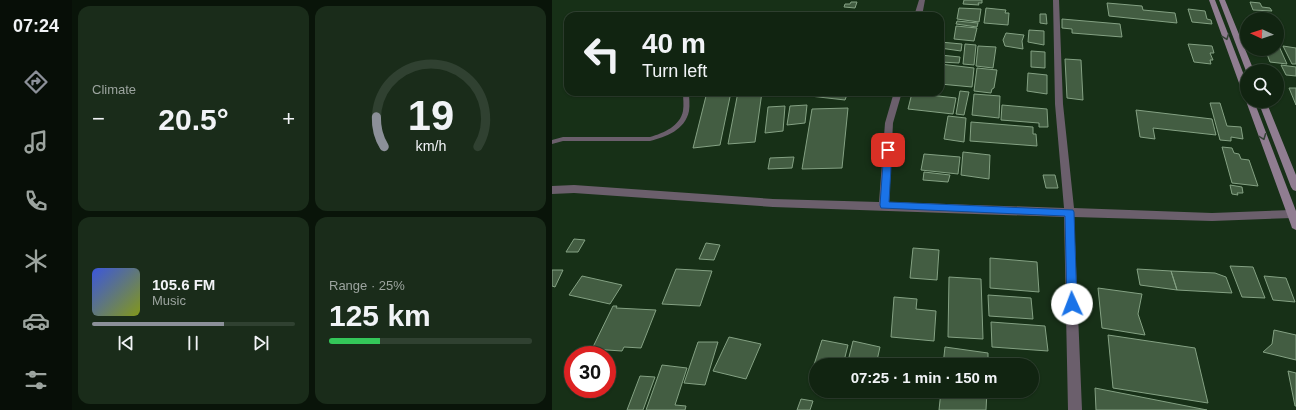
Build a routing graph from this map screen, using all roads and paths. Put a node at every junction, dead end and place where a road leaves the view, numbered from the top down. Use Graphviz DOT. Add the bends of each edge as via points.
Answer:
graph roads {
  1 [pos="922,0"];
  2 [pos="1056,0"];
  3 [pos="1212,0"];
  4 [pos="1222,0"];
  5 [pos="919,12"];
  6 [pos="1247,64"];
  7 [pos="1240,75"];
  8 [pos="686,96"];
  9 [pos="897,96"];
  10 [pos="1253,108"];
  11 [pos="1265,108"];
  12 [pos="552,142"];
  13 [pos="1296,187"];
  14 [pos="552,190"];
  15 [pos="884,205"];
  16 [pos="1069,212"];
  17 [pos="1292,214"];
  18 [pos="1296,224"];
  19 [pos="1075,410"];
  1 -- 5 [label="street"];
  2 -- 16 [label="street" via="1059,104"];
  3 -- 7 [label="main road, one-way"];
  4 -- 6 [label="main road"];
  8 -- 12 [label="lane" via="686,111 682,121 661,136 650,139 563,139"];
  9 -- 15 [label="street" via="890,123"];
  10 -- 17 [label="main road, one-way"];
  11 -- 13 [label="main road"];
  14 -- 15 [label="street" via="574,189 773,202"];
  15 -- 16 [label="street"];
  16 -- 17 [label="street" via="1212,217"];
  16 -- 19 [label="street"];
  17 -- 18 [label="main road"];
}
